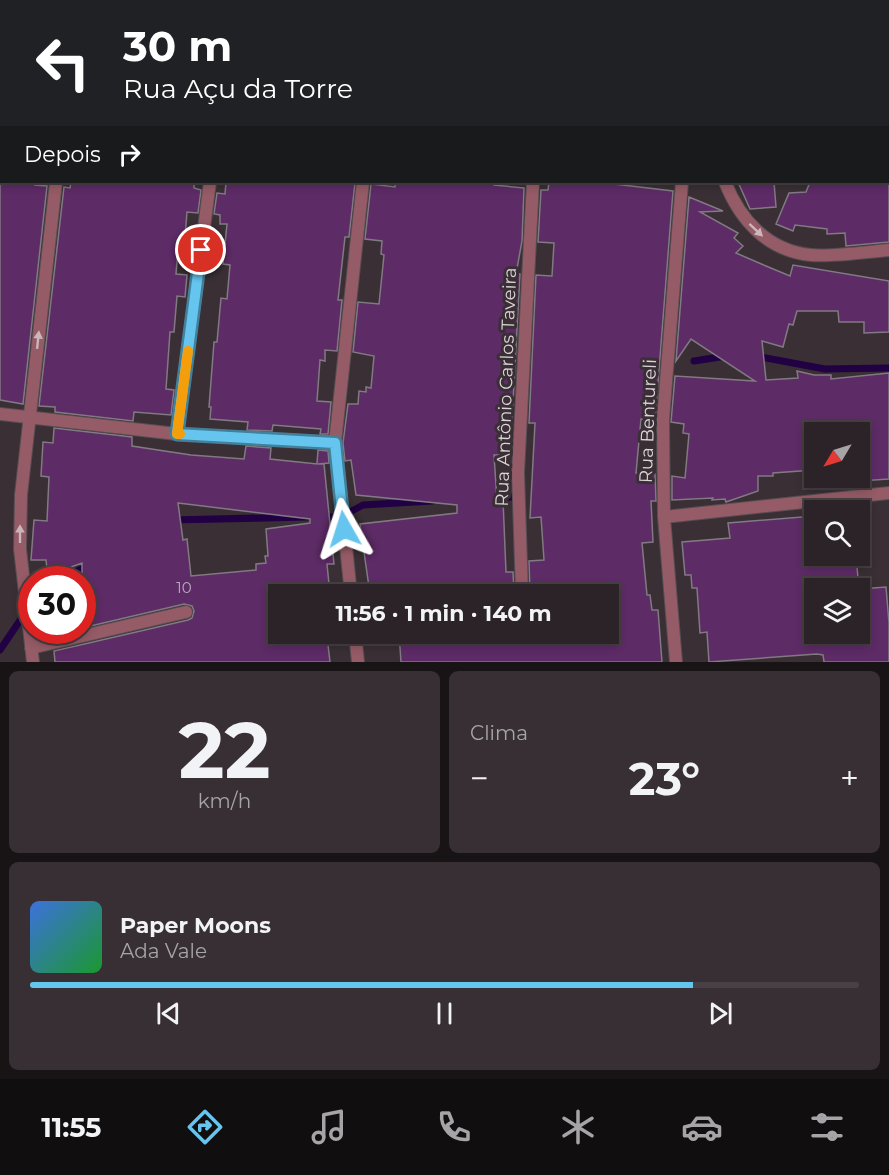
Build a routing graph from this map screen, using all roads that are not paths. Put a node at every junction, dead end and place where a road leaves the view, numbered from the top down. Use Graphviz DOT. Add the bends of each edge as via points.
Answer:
graph roads {
  1 [pos="56,183"];
  2 [pos="210,183"];
  3 [pos="363,183"];
  4 [pos="533,183"];
  5 [pos="682,183"];
  6 [pos="725,183"];
  7 [pos="889,250"];
  8 [pos="0,414"];
  9 [pos="29,417"];
  10 [pos="177,434"];
  11 [pos="335,443"];
  12 [pos="889,493"];
  13 [pos="664,518"];
  14 [pos="350,584"];
  15 [pos="522,584"];
  16 [pos="186,612"];
  17 [pos="356,644"];
  18 [pos="31,648"];
  19 [pos="33,662"];
  20 [pos="358,662"];
  21 [pos="676,662"];
  9 -- 1 [label="street, one-way"];
  2 -- 10 [label="street"];
  3 -- 11 [label="street"];
  4 -- 15 [label="street, Rua Antônio Carlos Taveira" via="518,472"];
  5 -- 13 [label="street, Rua Bentureli" via="663,420"];
  6 -- 7 [label="street, one-way" via="749,224 782,248 811,255"];
  8 -- 9 [label="street"];
  9 -- 10 [label="street"];
  18 -- 9 [label="street, one-way" via="20,529"];
  10 -- 11 [label="street"];
  11 -- 14 [label="street"];
  12 -- 13 [label="street"];
  13 -- 21 [label="street, Rua Bentureli"];
  16 -- 18 [label="street"];
  17 -- 20 [label="street"];
  18 -- 19 [label="street"];
}
